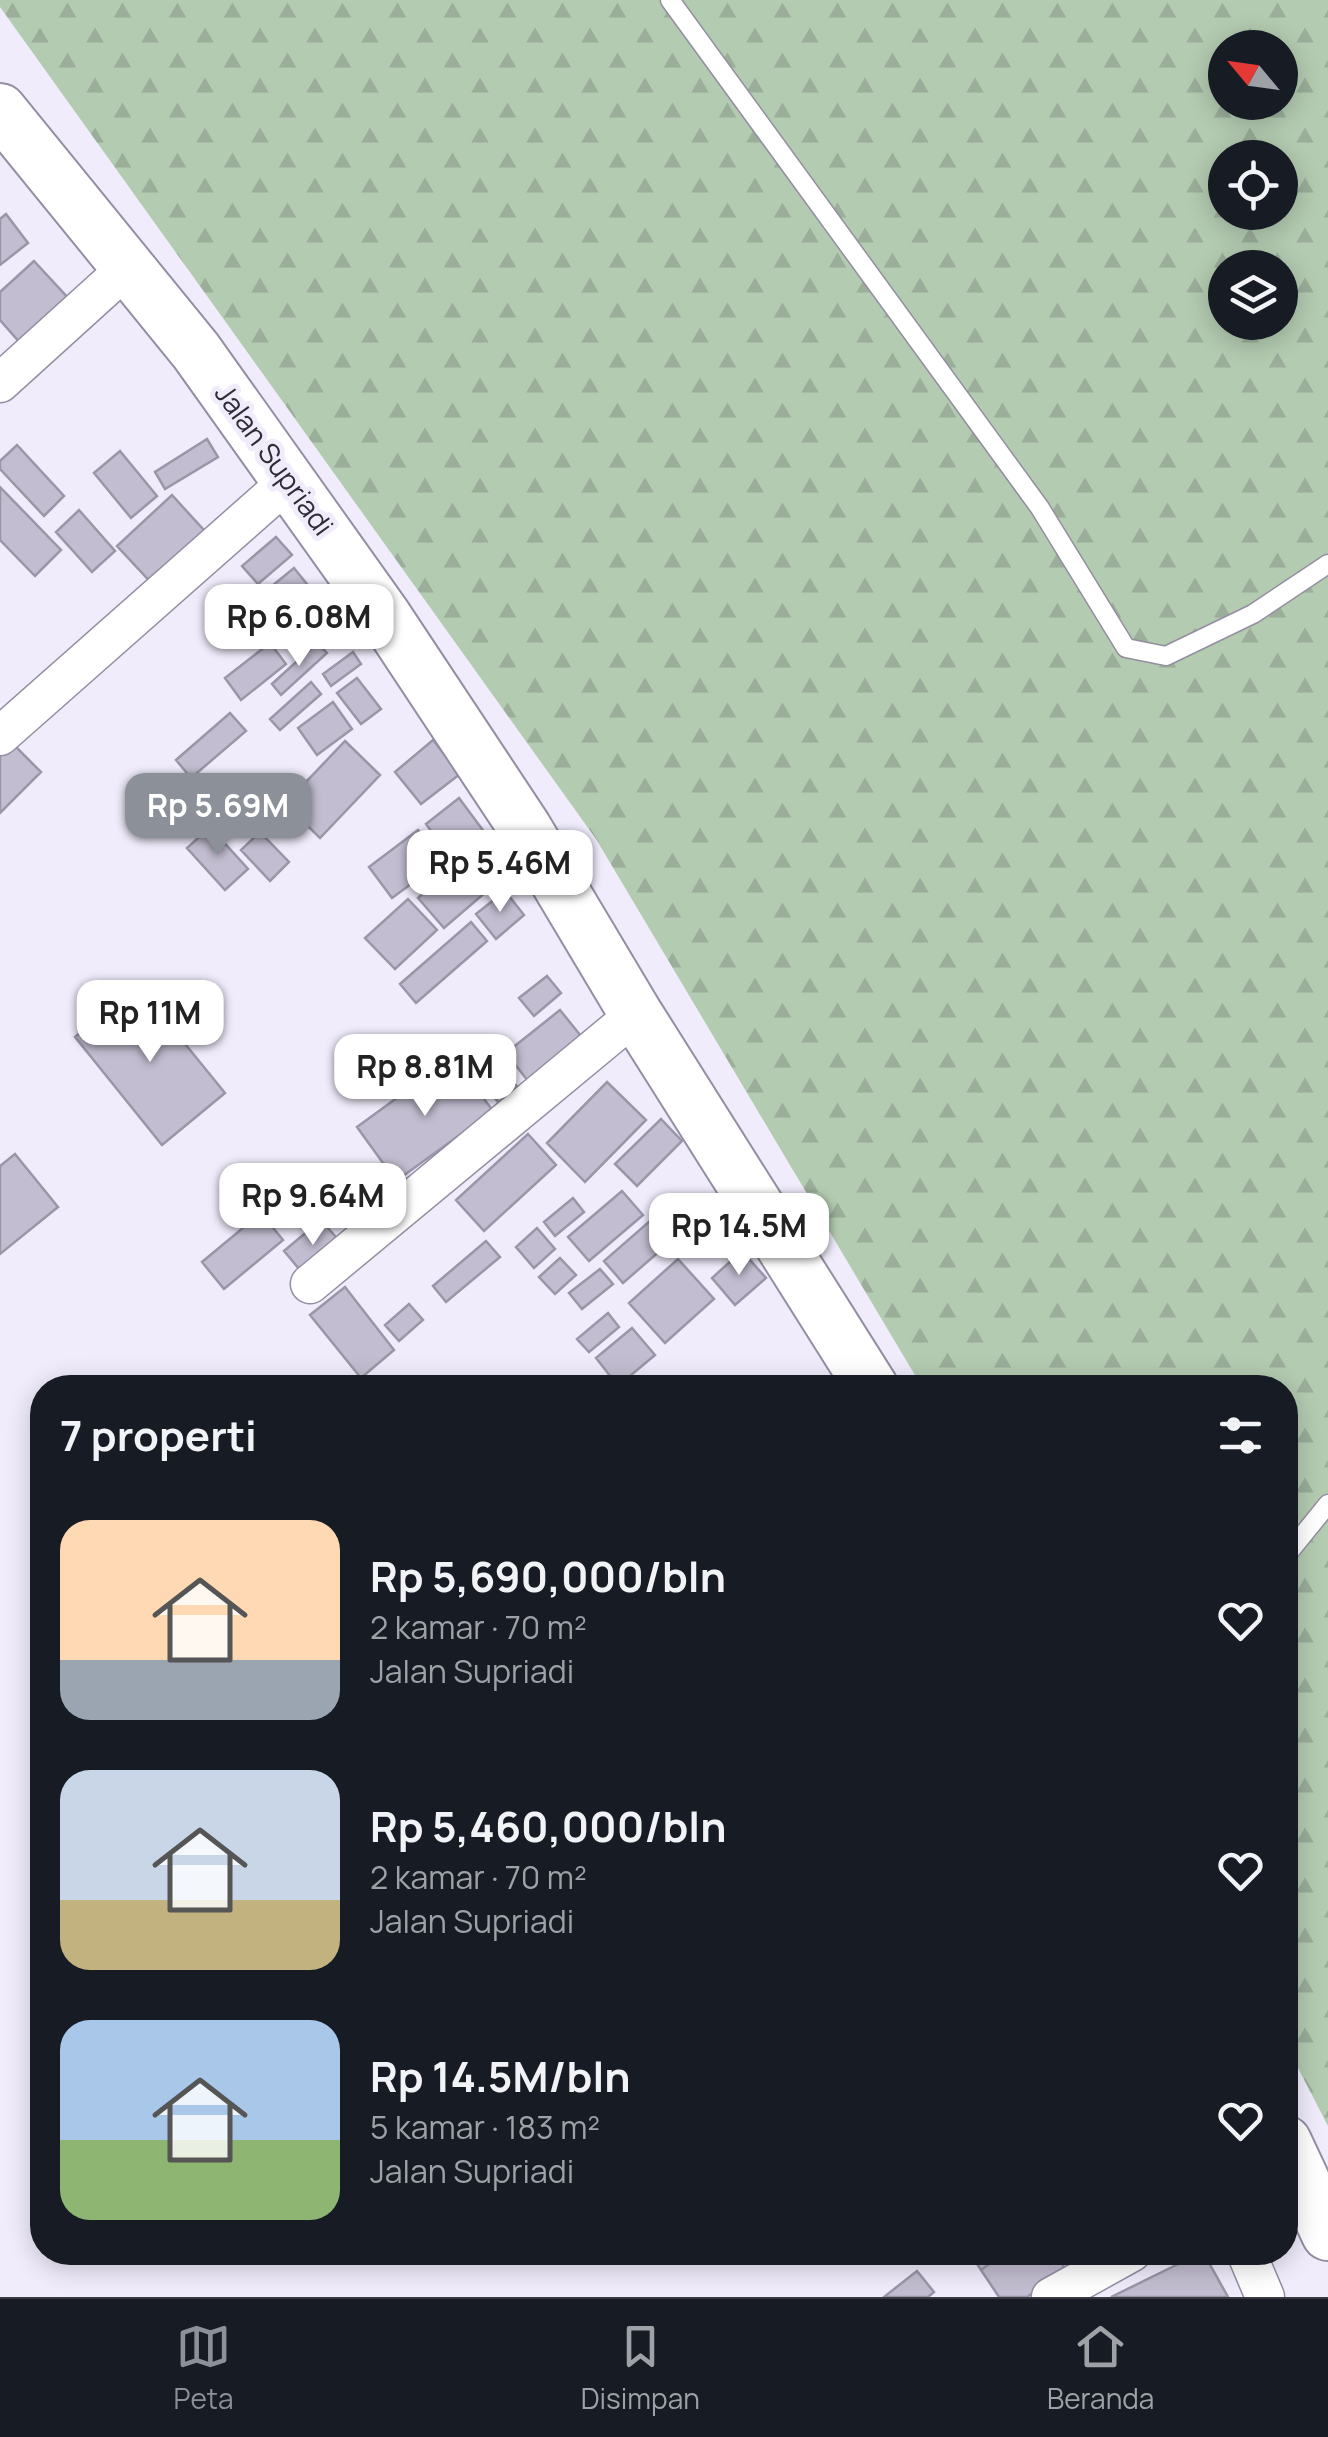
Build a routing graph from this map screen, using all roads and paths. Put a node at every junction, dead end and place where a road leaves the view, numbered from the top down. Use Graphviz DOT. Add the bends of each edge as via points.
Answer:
graph roads {
  1 [pos="670,0"];
  2 [pos="0,110"];
  3 [pos="128,267"];
  4 [pos="0,383"];
  5 [pos="292,480"];
  6 [pos="1328,564"];
  7 [pos="0,736"];
  8 [pos="636,1014"];
  9 [pos="310,1284"];
  10 [pos="864,1375"];
  11 [pos="1328,1504"];
  12 [pos="1298,1542"];
  13 [pos="1298,2179"];
  14 [pos="1328,2234"];
  15 [pos="1109,2265"];
  16 [pos="1252,2265"];
  17 [pos="1051,2297"];
  18 [pos="1266,2297"];
  1 -- 6 [label="lane" via="1040,508 1126,648 1166,656 1253,614"];
  2 -- 3 [label="main road, Jalan Supriadi"];
  3 -- 4 [label="street"];
  3 -- 5 [label="main road, Jalan Supriadi"];
  5 -- 7 [label="street"];
  5 -- 8 [label="main road, Jalan Supriadi" via="525,828"];
  8 -- 9 [label="street"];
  8 -- 10 [label="main road, Jalan Supriadi"];
  11 -- 12 [label="lane"];
  13 -- 14 [label="main road"];
  15 -- 17 [label="street"];
  16 -- 18 [label="street"];
}
